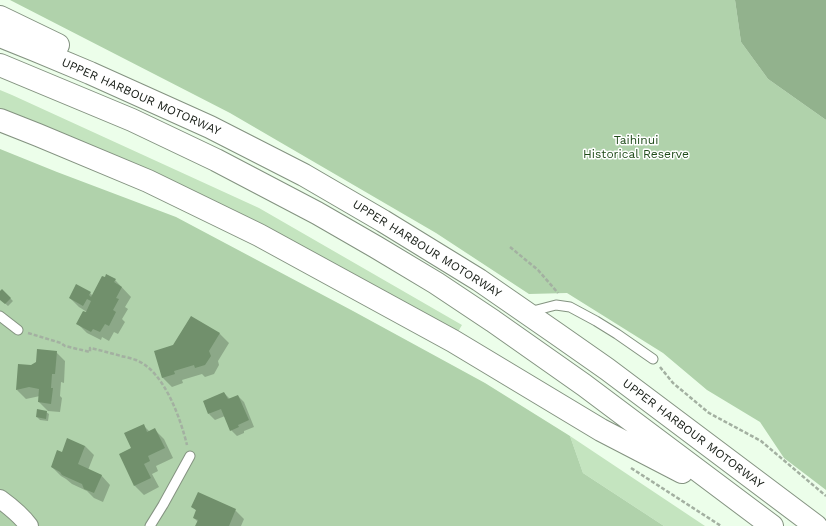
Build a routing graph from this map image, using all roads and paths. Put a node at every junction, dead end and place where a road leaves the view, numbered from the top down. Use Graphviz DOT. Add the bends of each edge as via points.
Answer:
graph roads {
  1 [pos="0,17"];
  2 [pos="0,36"];
  3 [pos="0,65"];
  4 [pos="0,120"];
  5 [pos="210,128"];
  6 [pos="510,247"];
  7 [pos="570,307"];
  8 [pos="527,312"];
  9 [pos="0,316"];
  10 [pos="18,330"];
  11 [pos="653,359"];
  12 [pos="190,456"];
  13 [pos="629,467"];
  14 [pos="826,496"];
  15 [pos="0,499"];
  16 [pos="736,500"];
  17 [pos="29,526"];
  18 [pos="150,526"];
  19 [pos="721,526"];
  20 [pos="772,526"];
  21 [pos="816,526"];
  1 -- 5 [label="highway" via="44,37"];
  2 -- 5 [label="highway, UPPER HARBOUR MOTORWAY" via="90,73"];
  3 -- 16 [label="highway, UPPER HARBOUR MOTORWAY" via="132,120 209,157 376,247 506,330 584,385"];
  4 -- 16 [label="highway" via="148,181 258,235 453,341 601,430"];
  5 -- 8 [label="highway, UPPER HARBOUR MOTORWAY" via="304,175 473,276"];
  6 -- 7 [label="path" via="538,270"];
  7 -- 8 [label="lane" via="556,305"];
  7 -- 11 [label="lane" via="601,324"];
  8 -- 21 [label="highway, UPPER HARBOUR MOTORWAY"];
  9 -- 10 [label="lane"];
  10 -- 12 [label="path" via="65,346 90,352 90,348 136,360 148,367 166,389 185,435"];
  11 -- 14 [label="path" via="673,383 709,413 761,441"];
  12 -- 18 [label="lane"];
  13 -- 19 [label="path"];
  15 -- 17 [label="street" via="12,507"];
  16 -- 20 [label="highway, UPPER HARBOUR MOTORWAY"];
}
